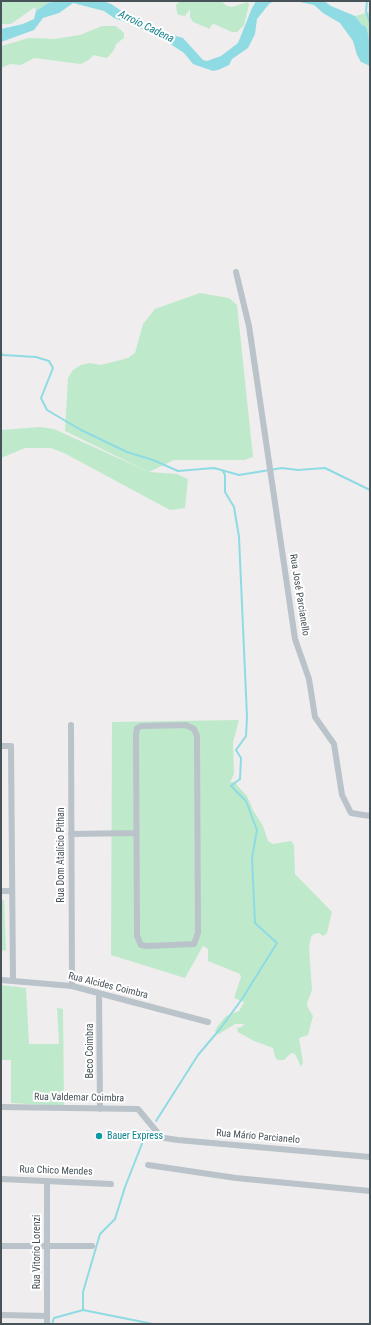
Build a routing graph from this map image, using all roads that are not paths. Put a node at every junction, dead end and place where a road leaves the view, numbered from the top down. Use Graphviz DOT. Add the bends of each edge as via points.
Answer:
graph roads {
  1 [pos="236,272"];
  2 [pos="70,724"];
  3 [pos="1,746"];
  4 [pos="370,816"];
  5 [pos="136,832"];
  6 [pos="71,834"];
  7 [pos="1,891"];
  8 [pos="12,891"];
  9 [pos="1,980"];
  10 [pos="13,980"];
  11 [pos="72,986"];
  12 [pos="100,993"];
  13 [pos="208,1022"];
  14 [pos="1,1107"];
  15 [pos="100,1109"];
  16 [pos="150,1123"];
  17 [pos="370,1157"];
  18 [pos="148,1164"];
  19 [pos="1,1179"];
  20 [pos="47,1181"];
  21 [pos="111,1184"];
  22 [pos="370,1191"];
  23 [pos="1,1246"];
  24 [pos="47,1246"];
  25 [pos="92,1246"];
  26 [pos="1,1315"];
  27 [pos="47,1316"];
  28 [pos="47,1324"];
  1 -- 4 [label="street, Rua José Parcianello" via="249,326 295,639 309,679 315,717 334,744 342,795 347,807 352,813"];
  2 -- 6 [label="street, Rua Dom Atalício Pithan"];
  3 -- 8 [label="street" via="10,746"];
  5 -- 5 [label="street" via="137,936 141,945 194,944 198,933 197,736 194,729 186,725 137,728"];
  5 -- 6 [label="street"];
  6 -- 11 [label="street, Rua Dom Atalício Pithan"];
  7 -- 8 [label="street"];
  8 -- 10 [label="street"];
  9 -- 10 [label="street, Rua Alcides Coimbra"];
  10 -- 11 [label="street, Rua Alcides Coimbra"];
  11 -- 12 [label="street, Rua Alcides Coimbra"];
  12 -- 13 [label="street, Rua Alcides Coimbra"];
  12 -- 15 [label="street, Beco Coimbra"];
  14 -- 15 [label="street, Rua Valdemar Coimbra"];
  15 -- 16 [label="street, Rua Valdemar Coimbra" via="138,1109"];
  16 -- 17 [label="street, Rua Mário Parcianelo" via="164,1138"];
  18 -- 22 [label="street" via="236,1178"];
  19 -- 20 [label="street, Rua Chico Mendes"];
  20 -- 21 [label="street, Rua Chico Mendes"];
  20 -- 24 [label="street, Rua Vitorio Lorenzi"];
  23 -- 24 [label="street"];
  24 -- 25 [label="street"];
  24 -- 27 [label="street, Rua Vitorio Lorenzi"];
  26 -- 27 [label="street"];
  27 -- 28 [label="street, Rua Vitorio Lorenzi"];
}
